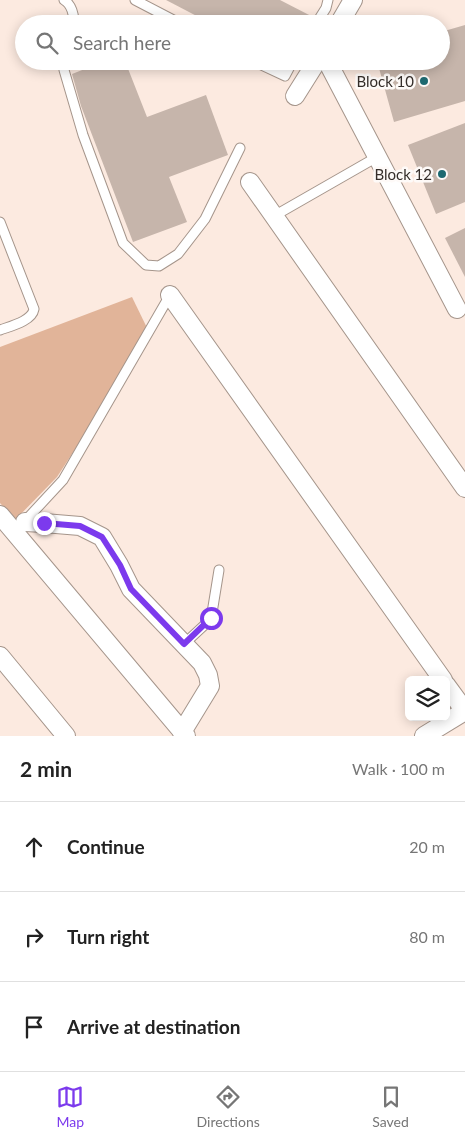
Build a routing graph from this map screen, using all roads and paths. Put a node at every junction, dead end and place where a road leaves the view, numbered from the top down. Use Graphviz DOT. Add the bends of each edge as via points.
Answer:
graph roads {
  1 [pos="64,0"];
  2 [pos="135,0"];
  3 [pos="328,0"];
  4 [pos="353,0"];
  5 [pos="73,15"];
  6 [pos="164,15"];
  7 [pos="322,15"];
  8 [pos="344,15"];
  9 [pos="64,70"];
  10 [pos="272,70"];
  11 [pos="289,70"];
  12 [pos="311,70"];
  13 [pos="332,70"];
  14 [pos="295,96"];
  15 [pos="240,148"];
  16 [pos="377,157"];
  17 [pos="250,182"];
  18 [pos="274,216"];
  19 [pos="0,222"];
  20 [pos="170,295"];
  21 [pos="457,309"];
  22 [pos="0,330"];
  23 [pos="465,488"];
  24 [pos="0,514"];
  25 [pos="20,527"];
  26 [pos="219,570"];
  27 [pos="184,644"];
  28 [pos="0,656"];
  29 [pos="440,676"];
  30 [pos="450,690"];
  31 [pos="465,711"];
  32 [pos="184,734"];
  33 [pos="66,736"];
  34 [pos="424,736"];
  1 -- 5 [label="lane" via="69,3"];
  2 -- 6 [label="lane"];
  3 -- 7 [label="lane"];
  4 -- 8 [label="street"];
  9 -- 15 [label="lane" via="83,135 123,243 146,265 159,266 178,254 205,219"];
  10 -- 11 [label="lane" via="285,76"];
  12 -- 14 [label="street"];
  13 -- 16 [label="street"];
  16 -- 18 [label="lane"];
  16 -- 21 [label="street"];
  17 -- 18 [label="street"];
  18 -- 23 [label="street"];
  19 -- 22 [label="lane" via="34,314"];
  20 -- 25 [label="lane" via="63,480"];
  20 -- 29 [label="street"];
  24 -- 25 [label="street"];
  25 -- 27 [label="street" via="44,523 80,526 102,537 131,589"];
  25 -- 32 [label="street"];
  26 -- 27 [label="lane" via="211,618"];
  27 -- 32 [label="street" via="202,663 210,686"];
  28 -- 33 [label="street"];
  30 -- 31 [label="street"];
  31 -- 34 [label="street"];
}
